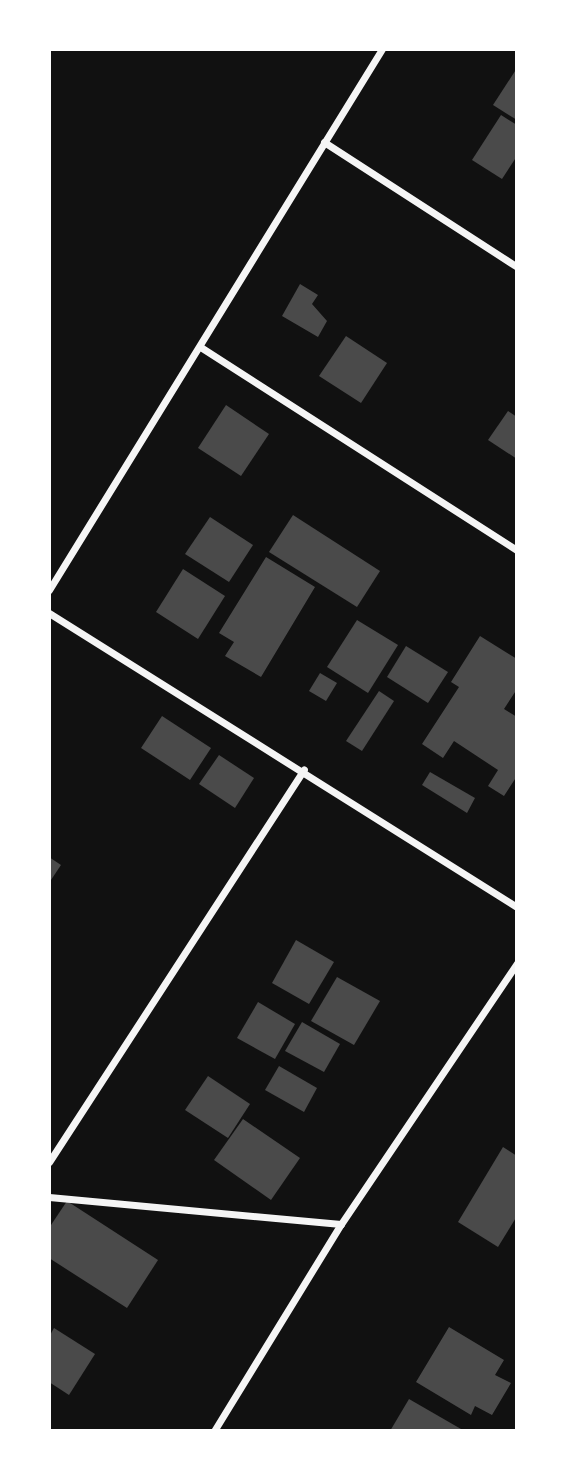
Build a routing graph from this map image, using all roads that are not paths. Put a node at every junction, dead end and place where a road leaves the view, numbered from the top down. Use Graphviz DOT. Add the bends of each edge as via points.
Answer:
graph roads {
  1 [pos="382,49"];
  2 [pos="324,142"];
  3 [pos="517,267"];
  4 [pos="202,348"];
  5 [pos="517,550"];
  6 [pos="49,590"];
  7 [pos="49,613"];
  8 [pos="304,770"];
  9 [pos="517,907"];
  10 [pos="517,963"];
  11 [pos="49,1162"];
  12 [pos="49,1197"];
  13 [pos="341,1224"];
  14 [pos="214,1431"];
  1 -- 2 [label="street"];
  2 -- 3 [label="street"];
  2 -- 4 [label="street"];
  4 -- 5 [label="street"];
  4 -- 6 [label="street"];
  7 -- 8 [label="street"];
  8 -- 9 [label="street"];
  8 -- 11 [label="street"];
  10 -- 13 [label="street"];
  12 -- 13 [label="street"];
  13 -- 14 [label="street"];
}
